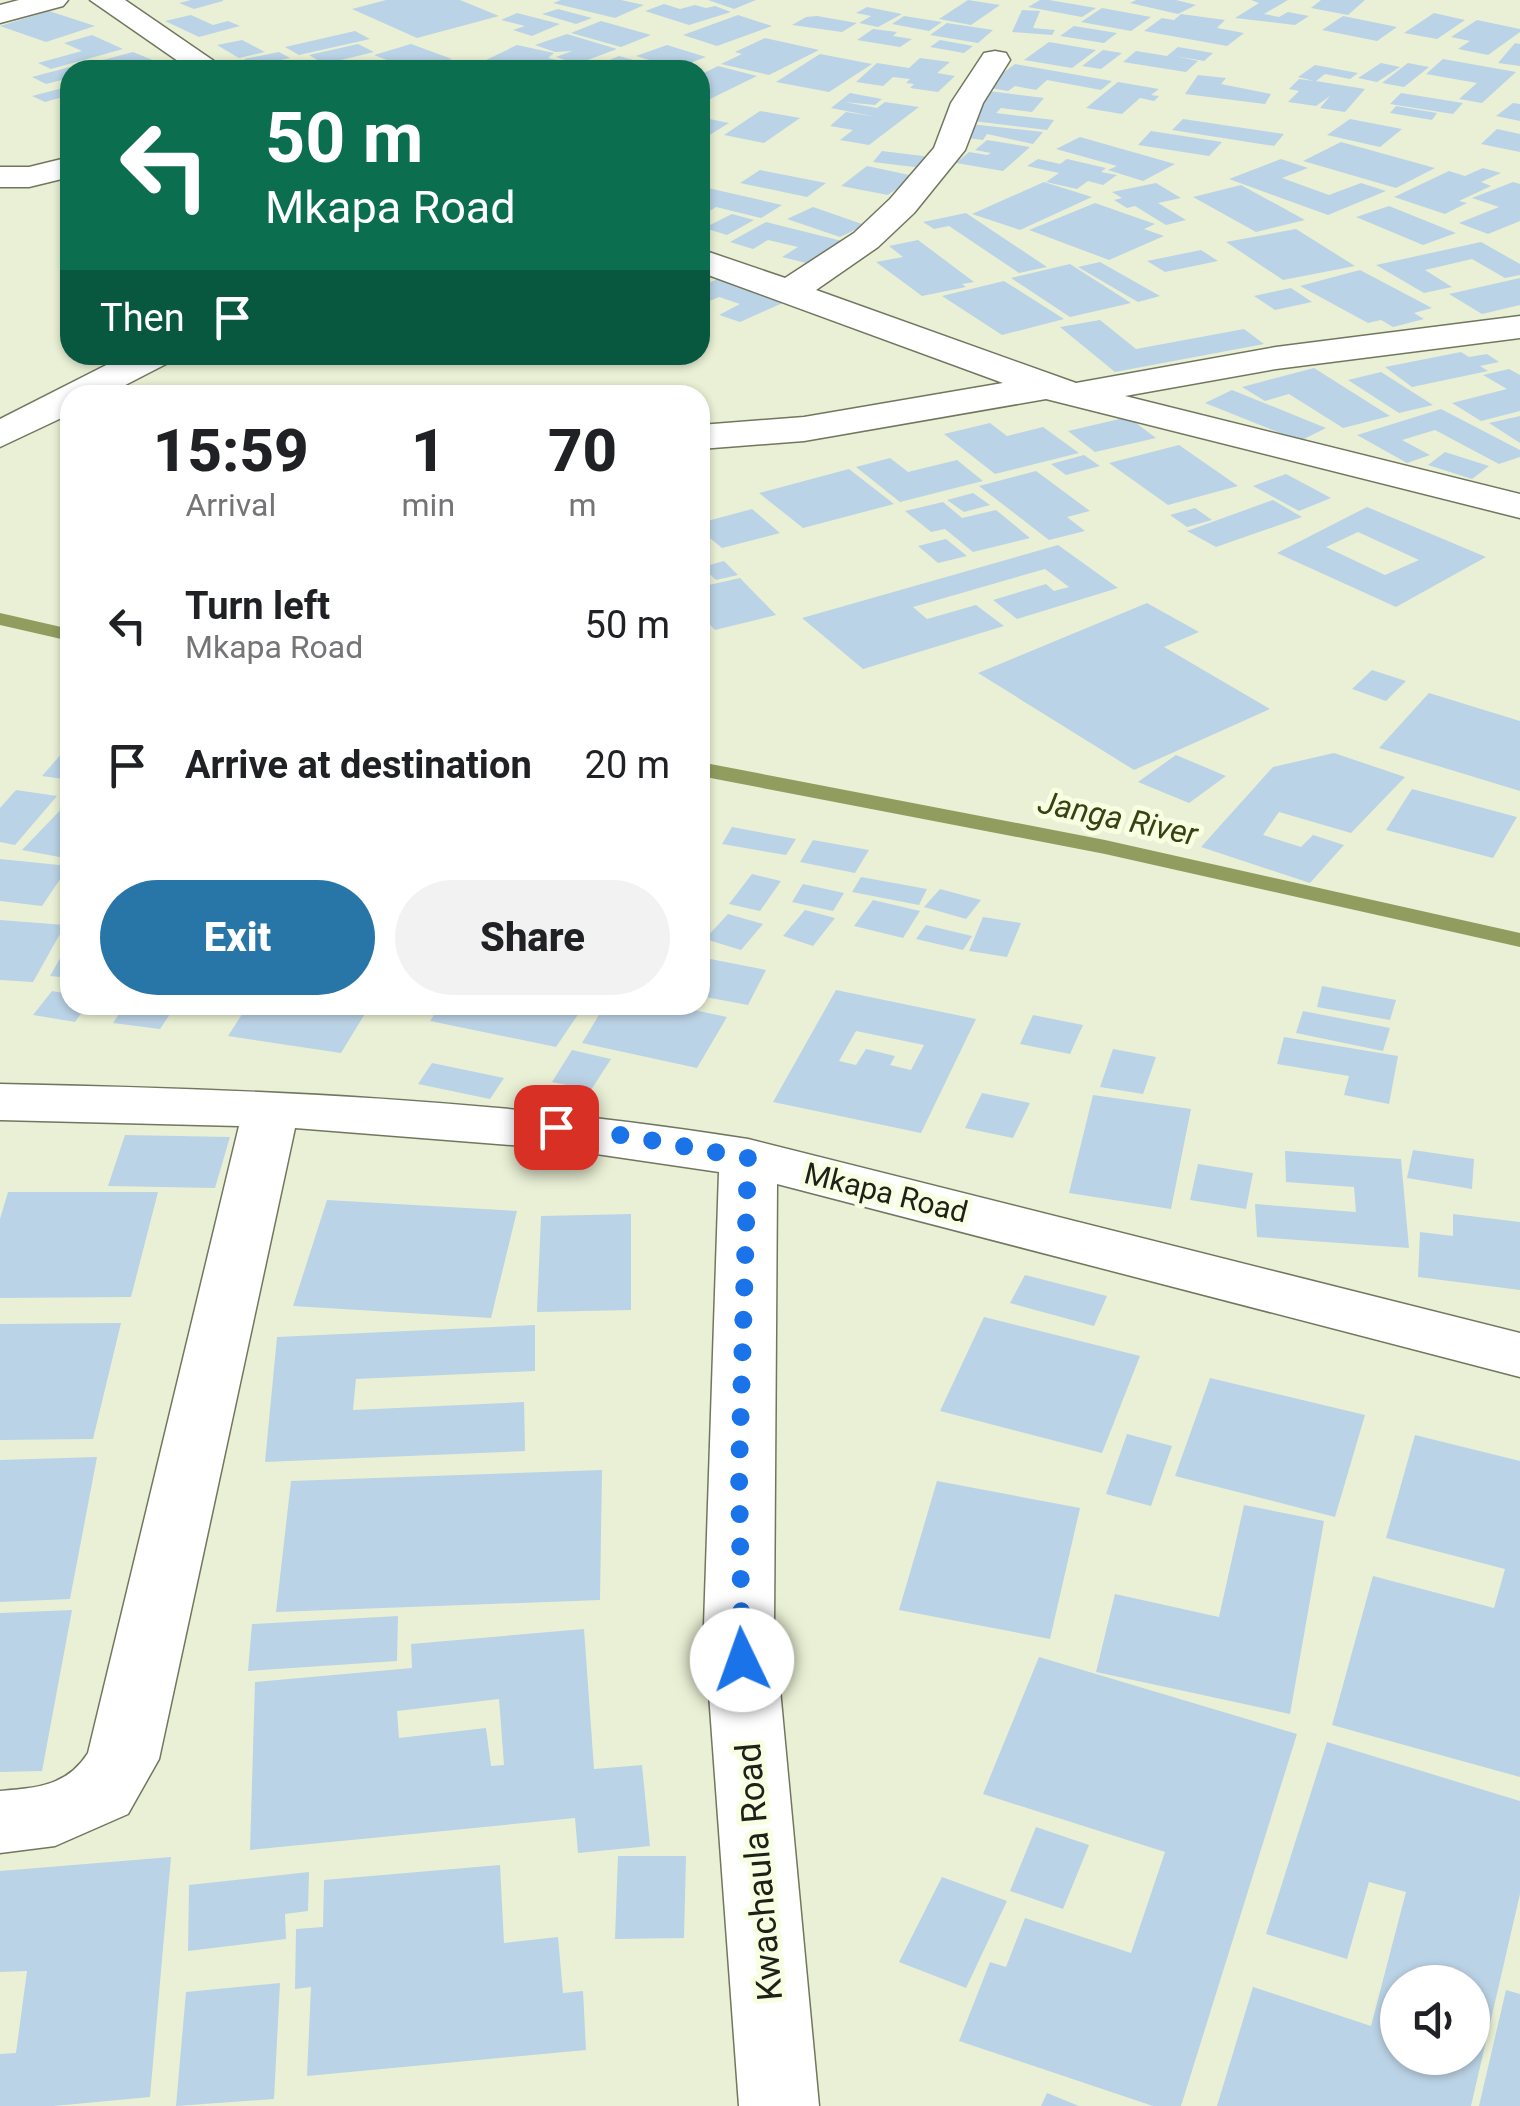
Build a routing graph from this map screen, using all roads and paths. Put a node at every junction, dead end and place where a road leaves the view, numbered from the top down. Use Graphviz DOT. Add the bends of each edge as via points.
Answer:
graph roads {
  1 [pos="53,0"];
  2 [pos="105,0"];
  3 [pos="0,14"];
  4 [pos="197,60"];
  5 [pos="994,60"];
  6 [pos="60,170"];
  7 [pos="0,176"];
  8 [pos="710,263"];
  9 [pos="790,291"];
  10 [pos="1520,327"];
  11 [pos="137,365"];
  12 [pos="99,385"];
  13 [pos="1060,391"];
  14 [pos="60,405"];
  15 [pos="2,432"];
  16 [pos="710,436"];
  17 [pos="1520,506"];
  18 [pos="0,1102"];
  19 [pos="271,1108"];
  20 [pos="748,1158"];
  21 [pos="1520,1355"];
  22 [pos="0,1822"];
  23 [pos="779,2106"];
  1 -- 3 [label="street"];
  2 -- 4 [label="street"];
  5 -- 9 [label="street" via="949,150 902,206 866,240"];
  6 -- 7 [label="street"];
  8 -- 9 [label="street"];
  9 -- 13 [label="street"];
  10 -- 13 [label="street"];
  11 -- 12 [label="street"];
  13 -- 16 [label="street"];
  13 -- 17 [label="street"];
  14 -- 15 [label="street"];
  18 -- 19 [label="street, Mkapa Road"];
  19 -- 20 [label="street, Mkapa Road" via="520,1123"];
  19 -- 22 [label="street" via="123,1759 102,1793 55,1816"];
  20 -- 21 [label="street, Mkapa Road"];
  20 -- 23 [label="street, Kwachaula Road" via="740,1625"];
}
